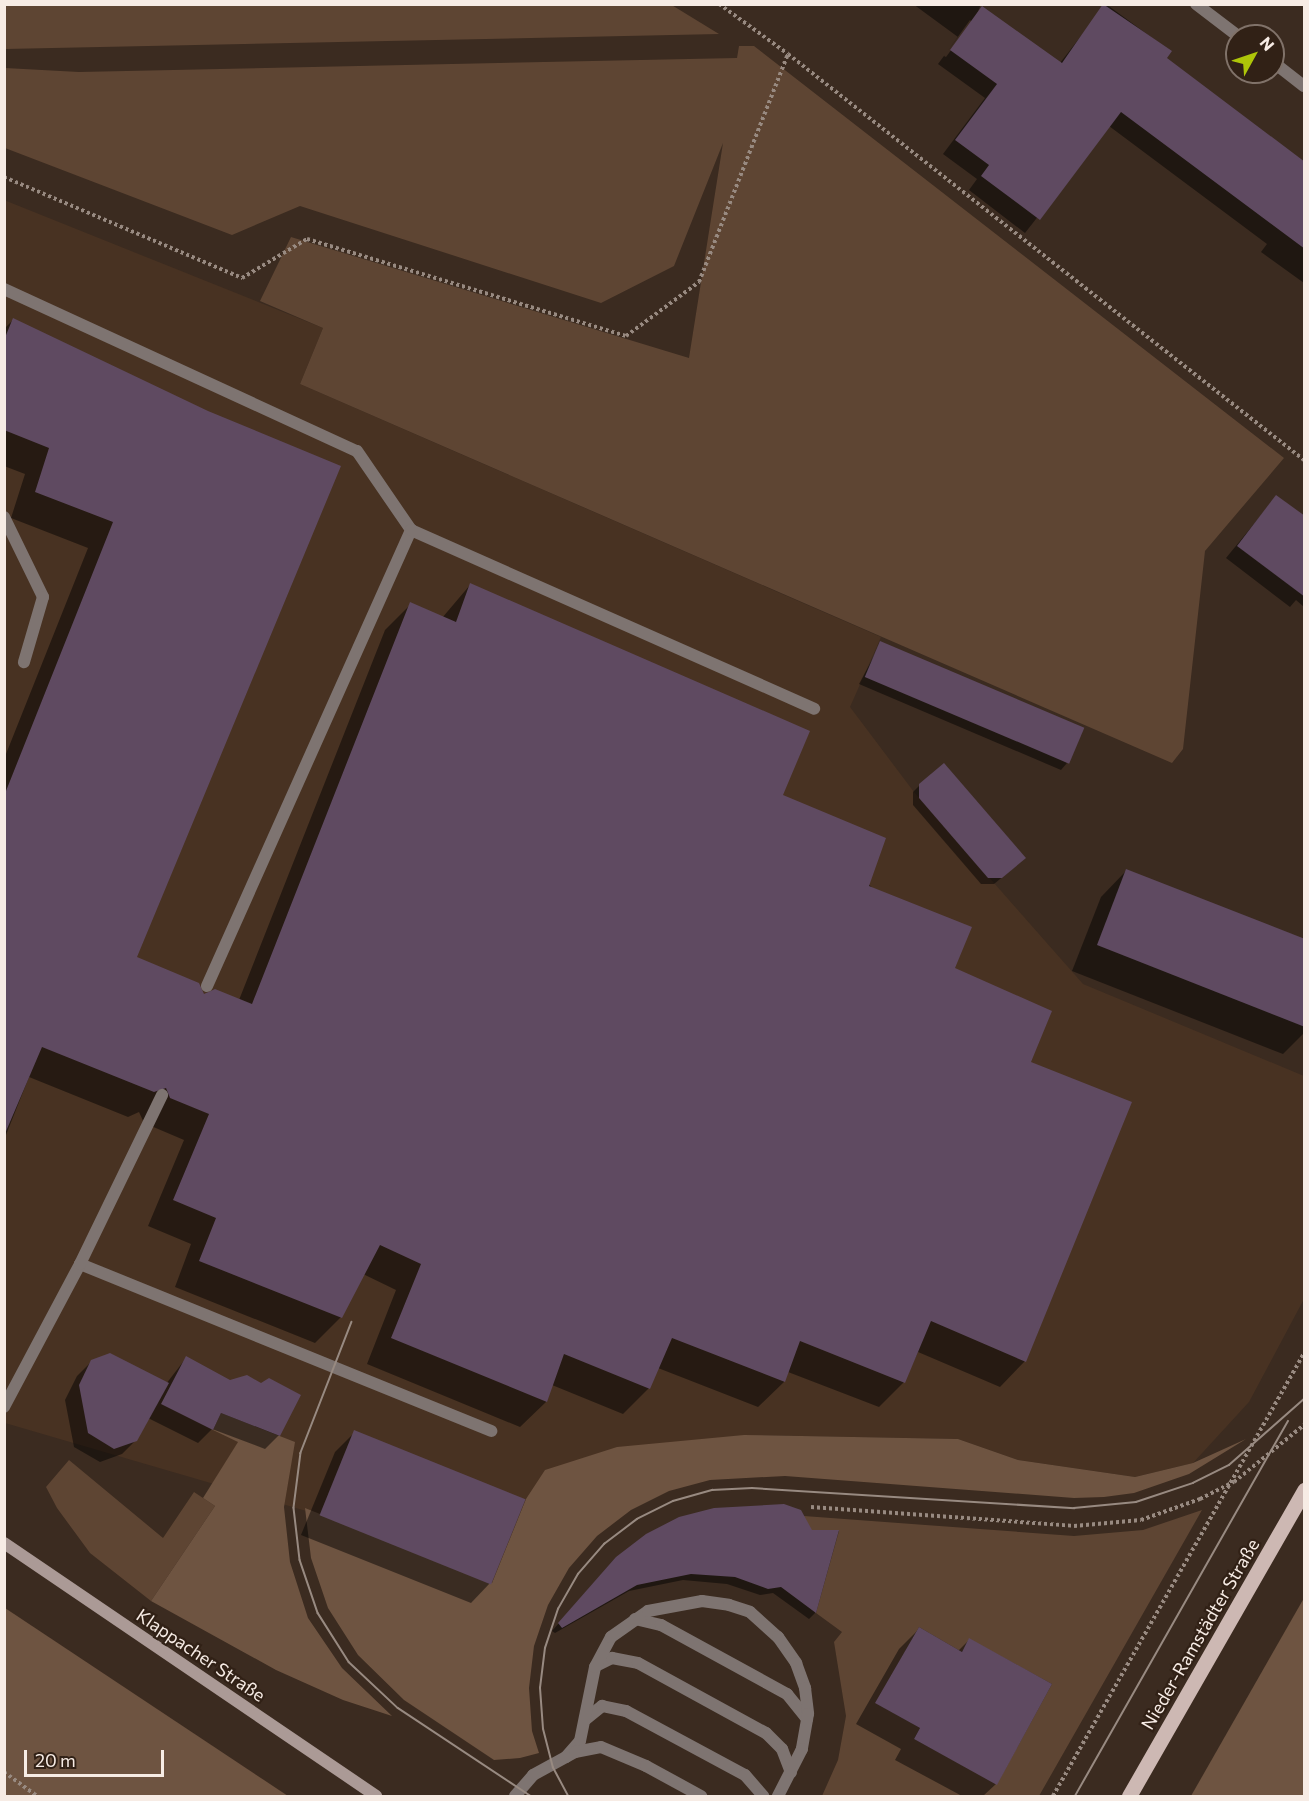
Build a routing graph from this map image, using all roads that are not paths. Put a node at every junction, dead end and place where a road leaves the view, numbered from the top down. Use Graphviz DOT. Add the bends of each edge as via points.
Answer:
graph roads {
  1 [pos="1196,4"];
  2 [pos="1225,26"];
  3 [pos="1285,71"];
  4 [pos="1305,86"];
  5 [pos="4,289"];
  6 [pos="4,517"];
  7 [pos="411,530"];
  8 [pos="24,662"];
  9 [pos="814,709"];
  10 [pos="207,986"];
  11 [pos="162,1095"];
  12 [pos="80,1264"];
  13 [pos="4,1407"];
  14 [pos="491,1431"];
  15 [pos="1305,1490"];
  16 [pos="4,1543"];
  17 [pos="634,1619"];
  18 [pos="595,1667"];
  19 [pos="586,1719"];
  20 [pos="807,1719"];
  21 [pos="566,1757"];
  22 [pos="791,1772"];
  23 [pos="376,1797"];
  24 [pos="515,1797"];
  25 [pos="701,1797"];
  26 [pos="763,1797"];
  27 [pos="778,1797"];
  28 [pos="1129,1797"];
  1 -- 2 [label="street"];
  3 -- 4 [label="street"];
  5 -- 7 [label="street" via="357,451"];
  6 -- 8 [label="street" via="43,597"];
  7 -- 9 [label="street"];
  7 -- 10 [label="street"];
  11 -- 12 [label="street"];
  12 -- 13 [label="street"];
  12 -- 14 [label="street"];
  15 -- 28 [label="main road, Nieder-Ramstädter Straße"];
  16 -- 23 [label="main road, Klappacher Straße"];
  17 -- 18 [label="street" via="611,1637"];
  17 -- 20 [label="street" via="661,1625 787,1694"];
  17 -- 20 [label="street" via="648,1611 702,1601 750,1612 778,1637 796,1663 805,1688"];
  18 -- 19 [label="street"];
  18 -- 22 [label="street" via="612,1658 638,1663 766,1733 782,1749"];
  19 -- 21 [label="street" via="580,1741"];
  19 -- 26 [label="street" via="602,1706 626,1711 745,1775"];
  20 -- 22 [label="street" via="802,1749"];
  21 -- 24 [label="street" via="525,1780"];
  21 -- 25 [label="street" via="585,1749 601,1748 645,1766"];
  22 -- 27 [label="street"];
}
